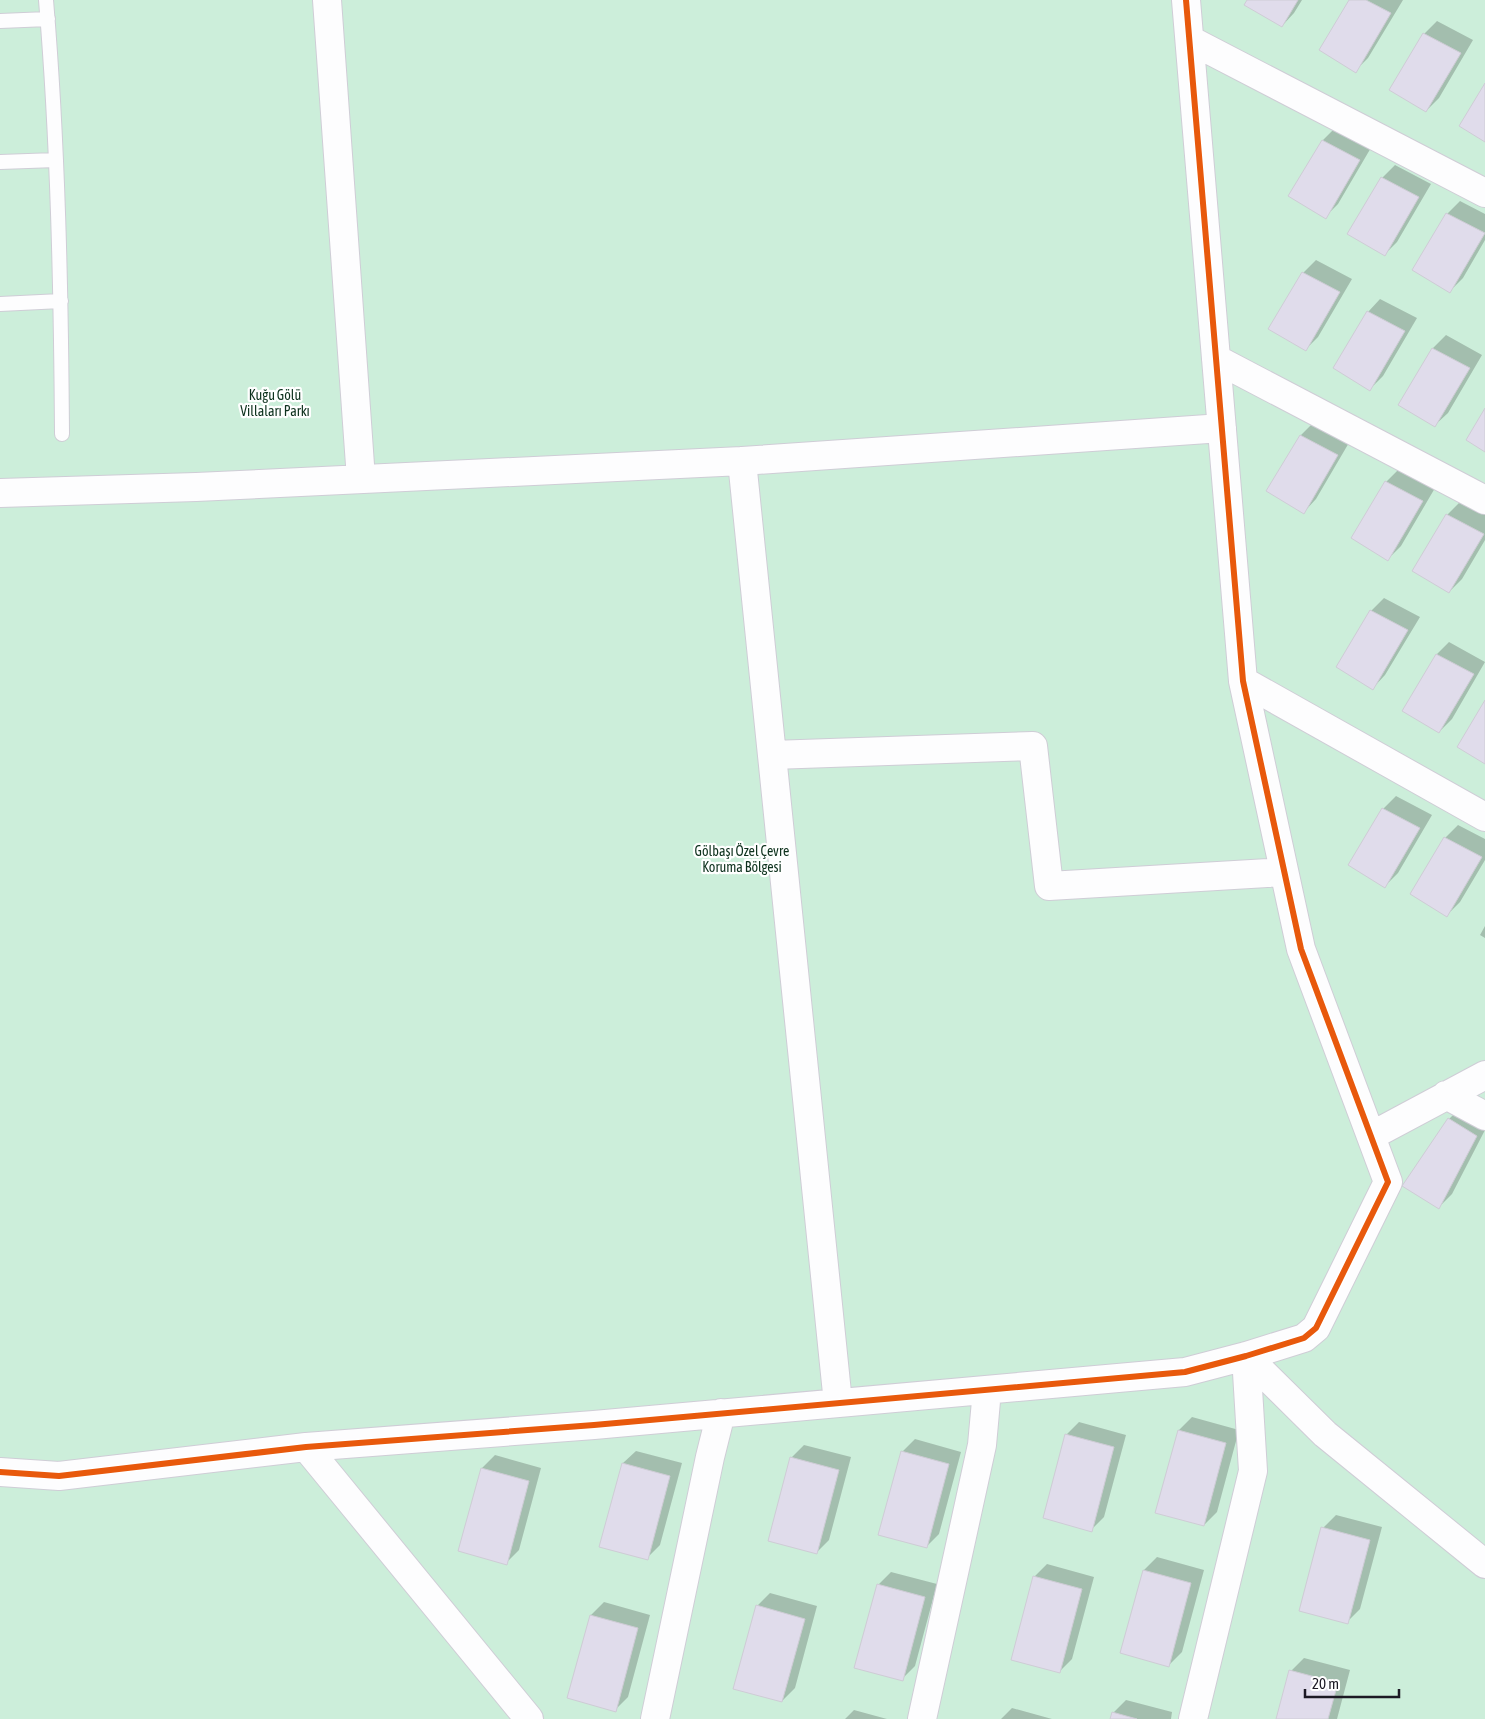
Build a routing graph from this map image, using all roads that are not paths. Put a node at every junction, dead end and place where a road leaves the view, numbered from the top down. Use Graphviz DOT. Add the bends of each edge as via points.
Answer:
graph roads {
  1 [pos="46,0"];
  2 [pos="327,0"];
  3 [pos="1186,0"];
  4 [pos="48,19"];
  5 [pos="0,21"];
  6 [pos="1190,40"];
  7 [pos="56,160"];
  8 [pos="0,162"];
  9 [pos="1485,193"];
  10 [pos="61,301"];
  11 [pos="0,304"];
  12 [pos="1216,359"];
  13 [pos="1222,428"];
  14 [pos="62,434"];
  15 [pos="742,461"];
  16 [pos="361,479"];
  17 [pos="0,493"];
  18 [pos="1485,500"];
  19 [pos="1243,681"];
  20 [pos="772,755"];
  21 [pos="1485,817"];
  22 [pos="1284,872"];
  23 [pos="1485,1075"];
  24 [pos="1446,1096"];
  25 [pos="1485,1116"];
  26 [pos="1371,1136"];
  27 [pos="1246,1356"];
  28 [pos="987,1390"];
  29 [pos="838,1403"];
  30 [pos="721,1414"];
  31 [pos="306,1447"];
  32 [pos="0,1472"];
  33 [pos="1485,1564"];
  34 [pos="529,1719"];
  35 [pos="655,1719"];
  36 [pos="922,1719"];
  37 [pos="1193,1719"];
  1 -- 4 [label="lane"];
  2 -- 16 [label="street"];
  3 -- 6 [label="street"];
  4 -- 5 [label="lane"];
  4 -- 7 [label="lane"];
  6 -- 9 [label="street"];
  6 -- 12 [label="street"];
  7 -- 8 [label="lane"];
  7 -- 10 [label="lane"];
  10 -- 11 [label="lane"];
  10 -- 14 [label="lane"];
  12 -- 13 [label="street"];
  12 -- 18 [label="street"];
  13 -- 15 [label="street"];
  13 -- 19 [label="street"];
  15 -- 16 [label="street"];
  15 -- 20 [label="street"];
  16 -- 17 [label="street"];
  19 -- 21 [label="street"];
  19 -- 22 [label="street"];
  20 -- 22 [label="street" via="1033,746 1049,886"];
  20 -- 29 [label="street"];
  22 -- 26 [label="street" via="1301,949"];
  23 -- 24 [label="street"];
  24 -- 25 [label="street"];
  24 -- 26 [label="street"];
  26 -- 27 [label="street" via="1388,1182 1316,1328 1304,1338"];
  27 -- 28 [label="street" via="1186,1372"];
  27 -- 33 [label="street" via="1325,1434"];
  27 -- 37 [label="street" via="1253,1471"];
  28 -- 29 [label="street"];
  28 -- 36 [label="street" via="982,1445"];
  29 -- 30 [label="street"];
  30 -- 31 [label="street"];
  30 -- 35 [label="street"];
  31 -- 32 [label="street" via="59,1476"];
  31 -- 34 [label="street"];
}
